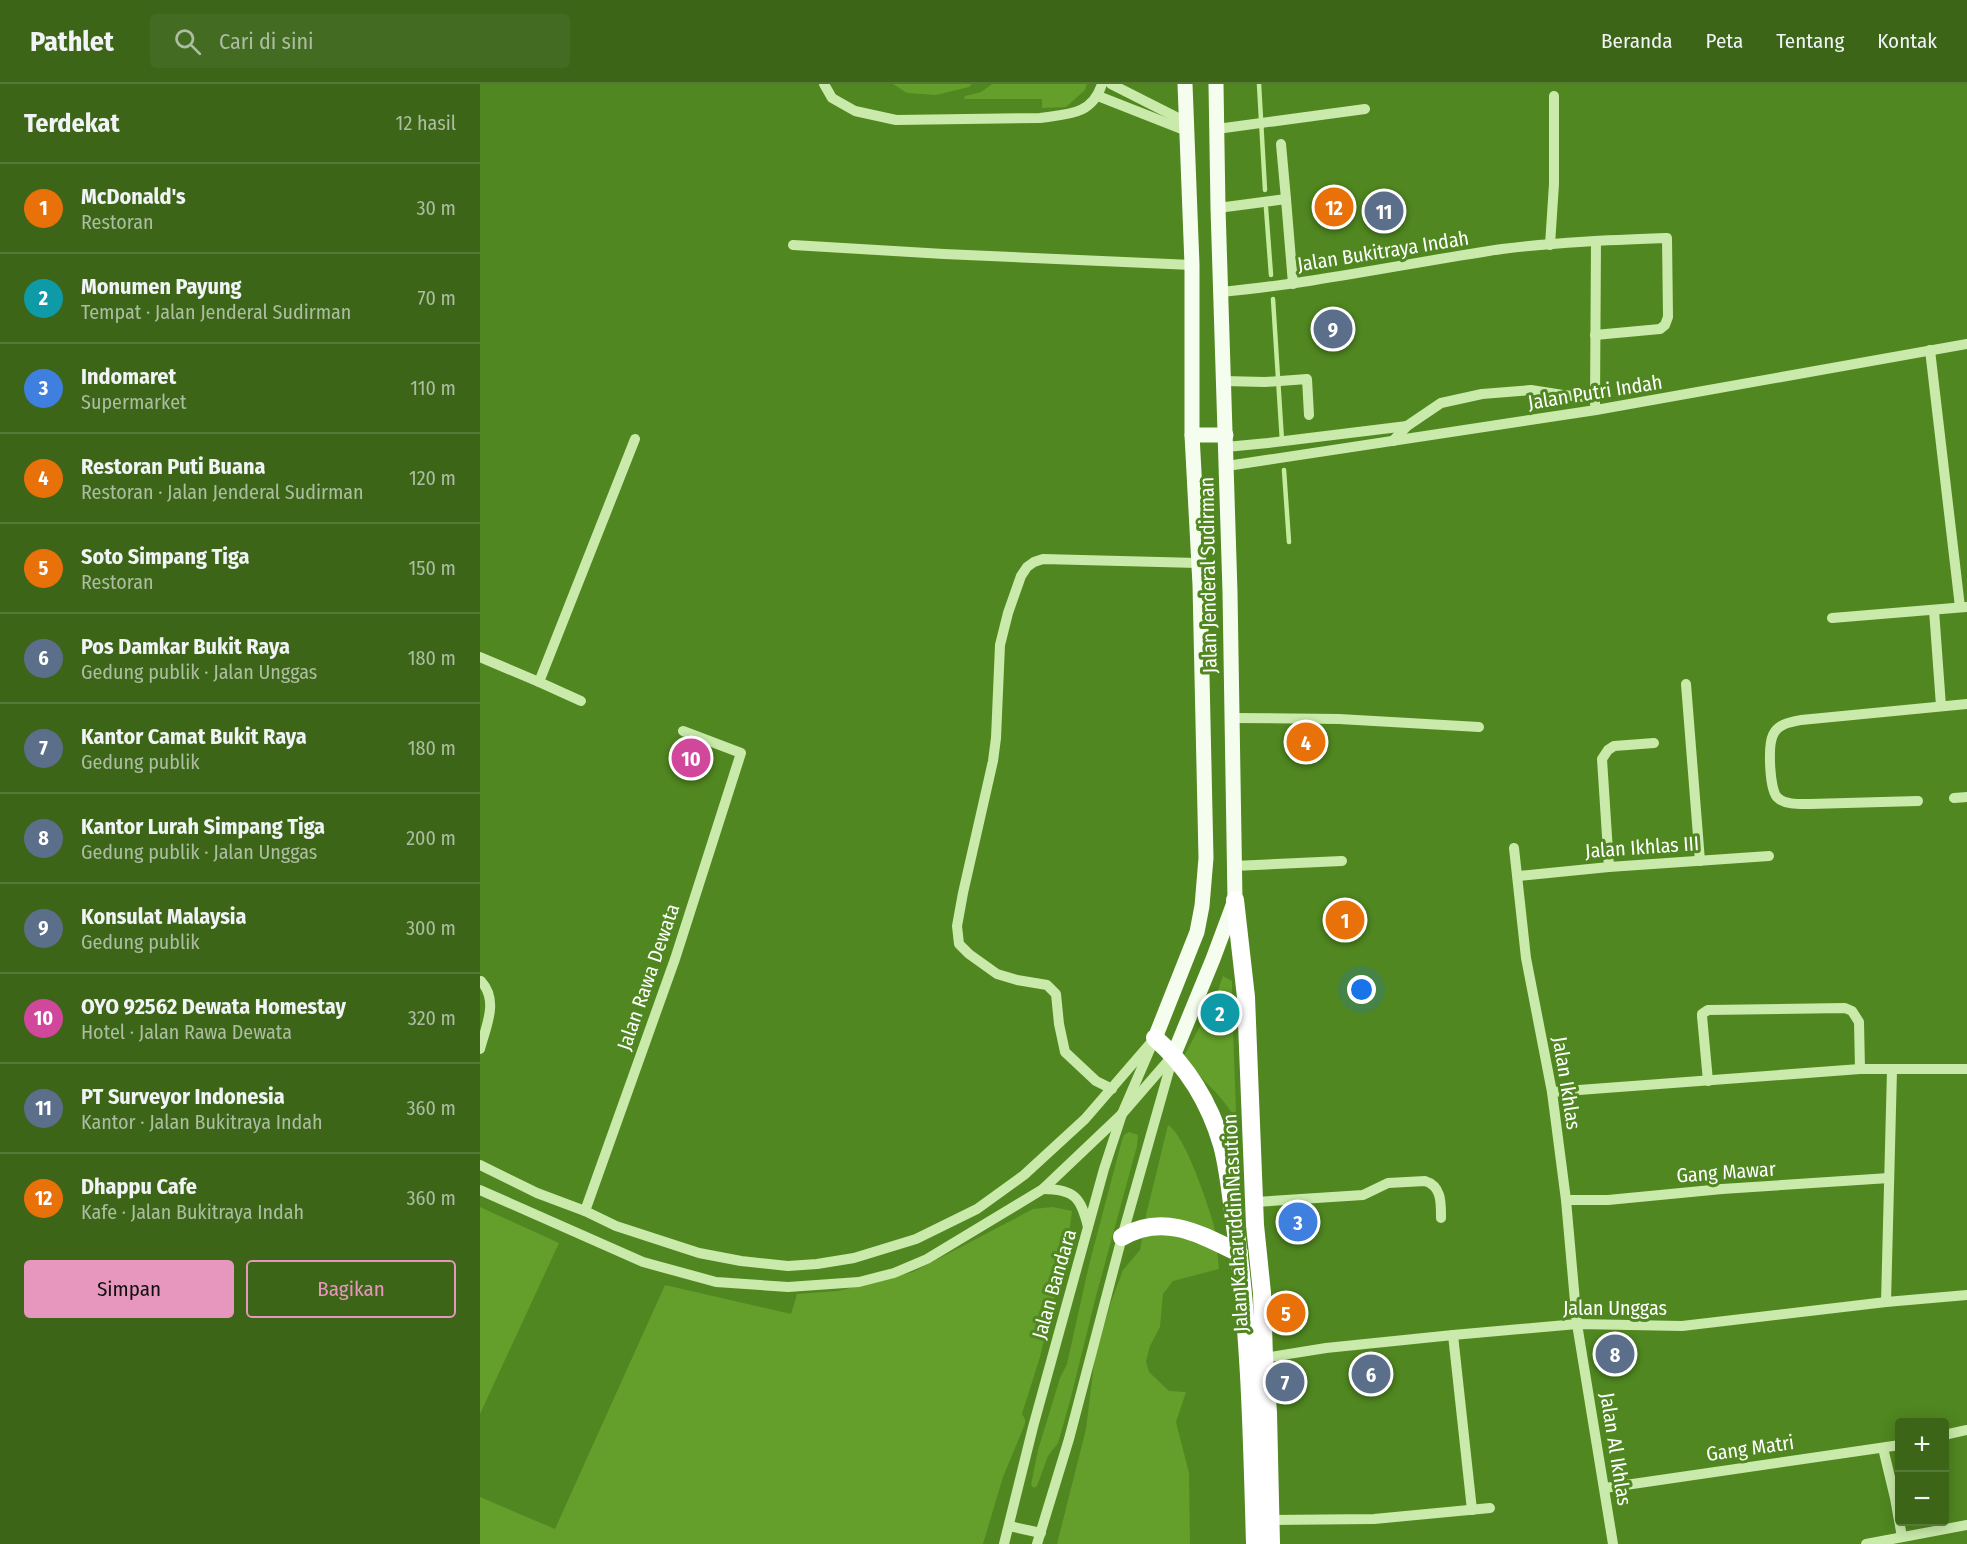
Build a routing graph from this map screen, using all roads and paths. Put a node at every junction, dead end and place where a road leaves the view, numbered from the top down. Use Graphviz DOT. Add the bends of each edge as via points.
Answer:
graph roads {
  1 [pos="824,84"];
  2 [pos="1102,84"];
  3 [pos="1112,84"];
  4 [pos="1185,84"];
  5 [pos="1216,84"];
  6 [pos="1098,96"];
  7 [pos="1554,96"];
  8 [pos="1365,110"];
  9 [pos="1187,126"];
  10 [pos="1217,129"];
  11 [pos="1281,144"];
  12 [pos="1286,199"];
  13 [pos="1218,208"];
  14 [pos="1596,242"];
  15 [pos="793,245"];
  16 [pos="1550,245"];
  17 [pos="1191,265"];
  18 [pos="1293,284"];
  19 [pos="1221,292"];
  20 [pos="1594,335"];
  21 [pos="1967,344"];
  22 [pos="1930,350"];
  23 [pos="1223,381"];
  24 [pos="1595,398"];
  25 [pos="1596,411"];
  26 [pos="1309,415"];
  27 [pos="1407,426"];
  28 [pos="1191,435"];
  29 [pos="635,439"];
  30 [pos="1226,441"];
  31 [pos="1393,441"];
  32 [pos="1227,466"];
  33 [pos="1198,562"];
  34 [pos="1964,607"];
  35 [pos="1934,610"];
  36 [pos="1832,618"];
  37 [pos="480,657"];
  38 [pos="539,682"];
  39 [pos="1686,684"];
  40 [pos="581,701"];
  41 [pos="1967,704"];
  42 [pos="1941,706"];
  43 [pos="1232,718"];
  44 [pos="1479,727"];
  45 [pos="683,731"];
  46 [pos="1654,743"];
  47 [pos="1967,797"];
  48 [pos="1954,798"];
  49 [pos="1918,801"];
  50 [pos="1514,848"];
  51 [pos="1769,856"];
  52 [pos="1342,861"];
  53 [pos="1700,861"];
  54 [pos="1234,866"];
  55 [pos="1609,867"];
  56 [pos="1518,876"];
  57 [pos="1235,900"];
  58 [pos="481,981"];
  59 [pos="1155,1038"];
  60 [pos="480,1049"];
  61 [pos="1174,1054"];
  62 [pos="1860,1069"];
  63 [pos="1967,1069"];
  64 [pos="1892,1070"];
  65 [pos="1708,1081"];
  66 [pos="1112,1089"];
  67 [pos="1552,1092"];
  68 [pos="1122,1114"];
  69 [pos="480,1165"];
  70 [pos="1888,1178"];
  71 [pos="1043,1189"];
  72 [pos="480,1190"];
  73 [pos="1566,1200"];
  74 [pos="1255,1202"];
  75 [pos="585,1211"];
  76 [pos="1441,1218"];
  77 [pos="1088,1228"];
  78 [pos="1122,1237"];
  79 [pos="1239,1253"];
  80 [pos="1967,1295"];
  81 [pos="1886,1302"];
  82 [pos="1577,1324"];
  83 [pos="1453,1335"];
  84 [pos="1264,1358"];
  85 [pos="1259,1414"];
  86 [pos="1967,1430"];
  87 [pos="1949,1434"];
  88 [pos="1895,1446"];
  89 [pos="1883,1448"];
  90 [pos="1605,1488"];
  91 [pos="1490,1508"];
  92 [pos="1472,1510"];
  93 [pos="1270,1520"];
  94 [pos="1967,1525"];
  95 [pos="1009,1526"];
  96 [pos="1902,1537"];
  97 [pos="1039,1538"];
  98 [pos="1004,1544"];
  99 [pos="1255,1544"];
  100 [pos="1270,1544"];
  101 [pos="1613,1544"];
  102 [pos="1866,1544"];
  1 -- 6 [label="street" via="832,98 855,111 896,120 1040,118 1082,110"];
  2 -- 6 [label="street"];
  3 -- 9 [label="street"];
  4 -- 9 [label="main road, Jalan Jenderal Sudirman"];
  5 -- 10 [label="main road, Jalan Jenderal Sudirman"];
  6 -- 9 [label="street"];
  7 -- 16 [label="street"];
  8 -- 10 [label="street"];
  9 -- 17 [label="main road, Jalan Jenderal Sudirman"];
  10 -- 13 [label="main road, Jalan Jenderal Sudirman"];
  11 -- 12 [label="street"];
  12 -- 13 [label="street"];
  12 -- 18 [label="street"];
  13 -- 19 [label="main road, Jalan Jenderal Sudirman"];
  14 -- 16 [label="street, Jalan Bukitraya Indah"];
  14 -- 20 [label="street"];
  14 -- 20 [label="street, Jalan Bukitraya Indah" via="1667,238 1668,317 1660,329"];
  15 -- 17 [label="street"];
  16 -- 18 [label="street, Jalan Bukitraya Indah"];
  17 -- 28 [label="main road, Jalan Jenderal Sudirman"];
  18 -- 19 [label="street, Jalan Bukitraya Indah"];
  19 -- 23 [label="main road, Jalan Jenderal Sudirman"];
  20 -- 24 [label="street"];
  21 -- 22 [label="street, Jalan Putri Indah"];
  22 -- 25 [label="street, Jalan Putri Indah"];
  22 -- 34 [label="street"];
  23 -- 26 [label="street" via="1307,378"];
  23 -- 30 [label="main road, Jalan Jenderal Sudirman"];
  24 -- 25 [label="street"];
  24 -- 27 [label="street" via="1531,390 1482,394 1441,403"];
  25 -- 31 [label="street, Jalan Putri Indah"];
  27 -- 30 [label="street" via="1268,443"];
  27 -- 31 [label="street"];
  28 -- 30 [label="main road"];
  28 -- 33 [label="main road, Jalan Jenderal Sudirman"];
  29 -- 38 [label="street"];
  30 -- 32 [label="main road, Jalan Jenderal Sudirman"];
  31 -- 32 [label="street, Jalan Putri Indah"];
  32 -- 43 [label="main road, Jalan Jenderal Sudirman"];
  33 -- 59 [label="main road, Jalan Jenderal Sudirman" via="1204,886 1197,932"];
  33 -- 66 [label="street" via="1034,562 1021,576 1002,630 993,761 963,893 957,926 959,945 997,974 1047,985 1056,994 1065,1052 1096,1081"];
  34 -- 35 [label="street"];
  35 -- 36 [label="street"];
  35 -- 42 [label="street"];
  37 -- 38 [label="street"];
  38 -- 40 [label="street"];
  39 -- 53 [label="street"];
  41 -- 42 [label="street"];
  42 -- 49 [label="street" via="1789,722 1779,727 1771,742 1773,792 1783,801"];
  43 -- 44 [label="street"];
  43 -- 54 [label="main road, Jalan Jenderal Sudirman"];
  45 -- 75 [label="street, Jalan Rawa Dewata" via="741,753 675,959"];
  46 -- 55 [label="street" via="1614,746 1602,759"];
  47 -- 48 [label="street"];
  50 -- 56 [label="street, Jalan Ikhlas"];
  51 -- 53 [label="street, Jalan Ikhlas III"];
  52 -- 54 [label="street"];
  53 -- 55 [label="street, Jalan Ikhlas III"];
  54 -- 57 [label="main road, Jalan Jenderal Sudirman"];
  55 -- 56 [label="street, Jalan Ikhlas III"];
  56 -- 67 [label="street, Jalan Ikhlas" via="1526,958"];
  57 -- 61 [label="main road, Jalan Jenderal Sudirman"];
  57 -- 74 [label="highway, Jalan Kaharuddin Nasution" via="1246,997"];
  58 -- 60 [label="street" via="491,998"];
  59 -- 61 [label="highway, Jalan Kaharuddin Nasution"];
  59 -- 66 [label="street"];
  59 -- 68 [label="street, Jalan Bandara"];
  61 -- 68 [label="street"];
  61 -- 78 [label="street"];
  61 -- 79 [label="highway, Jalan Kaharuddin Nasution" via="1196,1085 1222,1145"];
  62 -- 64 [label="street"];
  62 -- 65 [label="street"];
  62 -- 65 [label="street" via="1859,1022 1845,1008 1708,1010 1702,1014"];
  63 -- 64 [label="street"];
  64 -- 70 [label="street"];
  65 -- 67 [label="street"];
  66 -- 75 [label="street" via="1054,1149 977,1209 916,1239 854,1258 788,1266 741,1261 616,1226"];
  67 -- 73 [label="street, Jalan Ikhlas"];
  68 -- 71 [label="street"];
  68 -- 77 [label="street, Jalan Bandara"];
  69 -- 75 [label="street"];
  70 -- 73 [label="street, Gang Mawar"];
  70 -- 81 [label="street"];
  71 -- 72 [label="street" via="927,1259 894,1273 859,1282 788,1287 716,1282 643,1262"];
  71 -- 77 [label="street" via="1065,1190 1076,1198 1083,1207"];
  73 -- 82 [label="street, Jalan Ikhlas"];
  74 -- 76 [label="street" via="1363,1195 1388,1183 1425,1181 1437,1188"];
  74 -- 84 [label="highway, Jalan Kaharuddin Nasution"];
  77 -- 95 [label="street, Jalan Bandara"];
  78 -- 79 [label="highway" via="1146,1227 1177,1228 1191,1230"];
  78 -- 97 [label="street"];
  79 -- 85 [label="highway, Jalan Kaharuddin Nasution" via="1249,1362"];
  80 -- 81 [label="street, Jalan Unggas"];
  81 -- 82 [label="street, Jalan Unggas" via="1682,1326"];
  82 -- 83 [label="street, Jalan Unggas"];
  82 -- 90 [label="street, Jalan Al Ikhlas"];
  83 -- 84 [label="street, Jalan Unggas"];
  83 -- 92 [label="street"];
  84 -- 85 [label="highway, Jalan Kaharuddin Nasution"];
  85 -- 93 [label="highway, Jalan Kaharuddin Nasution"];
  85 -- 99 [label="highway, Jalan Kaharuddin Nasution"];
  86 -- 87 [label="street"];
  88 -- 89 [label="street, Gang Matri"];
  89 -- 90 [label="street, Gang Matri"];
  89 -- 96 [label="street"];
  90 -- 101 [label="street, Jalan Al Ikhlas"];
  91 -- 92 [label="street"];
  92 -- 93 [label="street" via="1374,1519"];
  93 -- 100 [label="highway, Jalan Kaharuddin Nasution"];
  94 -- 96 [label="street"];
  95 -- 97 [label="street"];
  95 -- 98 [label="street, Jalan Bandara"];
  96 -- 102 [label="street"];
}
